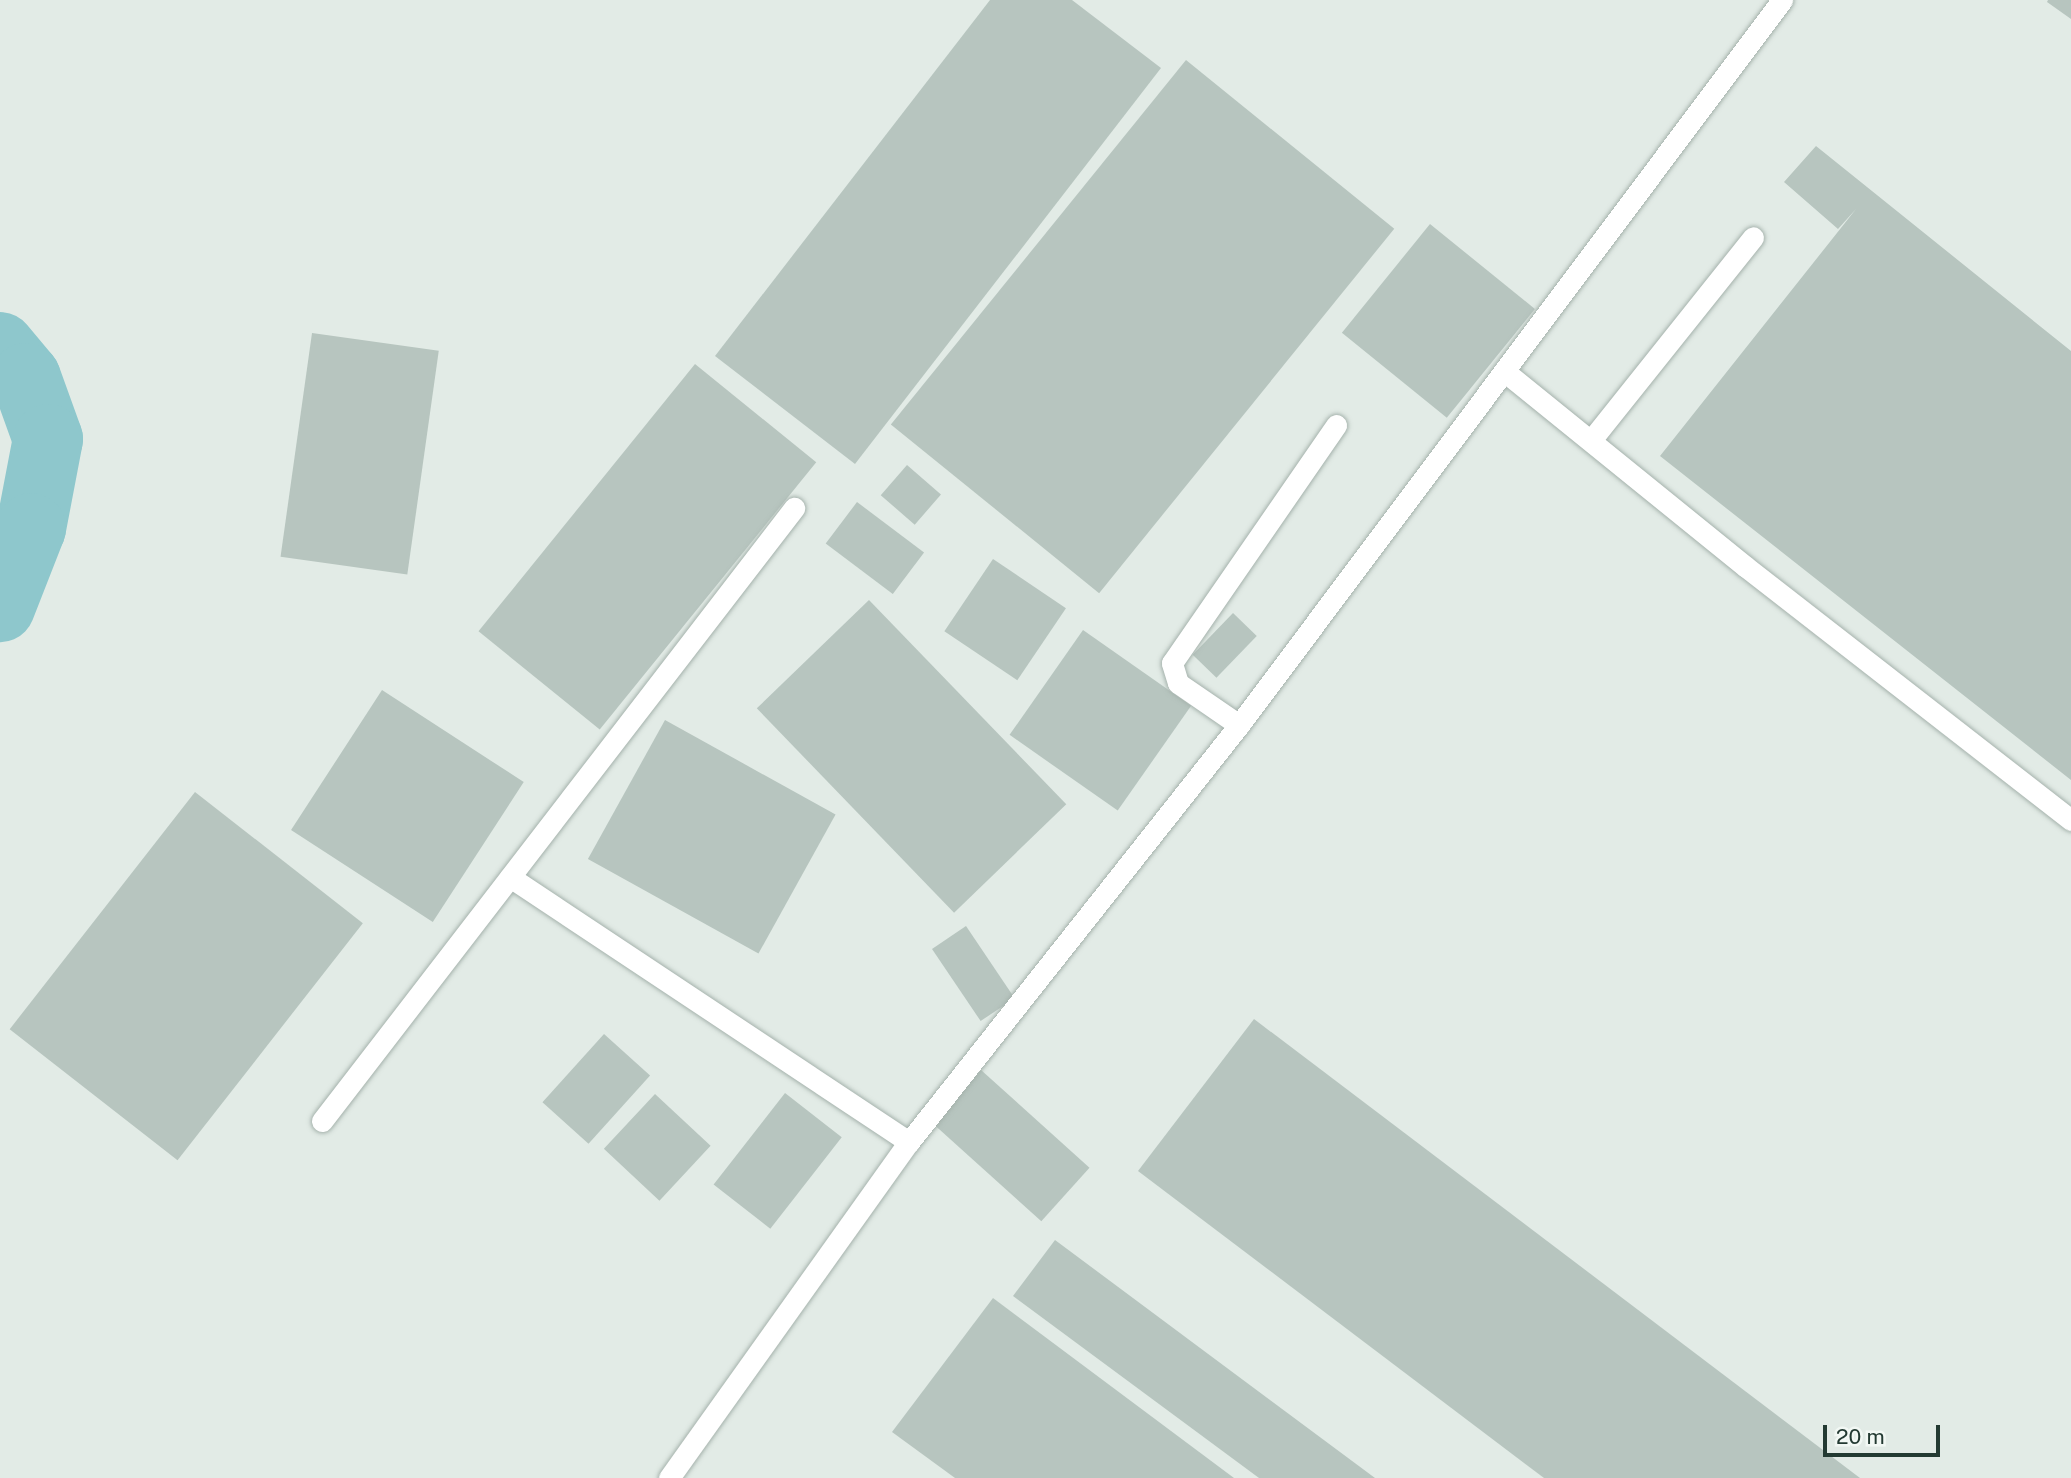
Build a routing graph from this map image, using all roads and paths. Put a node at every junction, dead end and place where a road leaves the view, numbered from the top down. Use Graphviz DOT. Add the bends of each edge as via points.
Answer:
graph roads {
  1 [pos="1782,0"];
  2 [pos="1753,237"];
  3 [pos="1504,371"];
  4 [pos="1336,425"];
  5 [pos="1592,439"];
  6 [pos="794,508"];
  7 [pos="1239,725"];
  8 [pos="2071,820"];
  9 [pos="510,877"];
  10 [pos="321,1121"];
  11 [pos="909,1142"];
  12 [pos="669,1478"];
  1 -- 3 [label="street"];
  2 -- 5 [label="street"];
  3 -- 5 [label="street"];
  3 -- 7 [label="street"];
  4 -- 7 [label="street" via="1172,663 1178,683"];
  5 -- 8 [label="street" via="1746,567"];
  6 -- 9 [label="street"];
  7 -- 11 [label="street"];
  9 -- 10 [label="street"];
  9 -- 11 [label="street"];
  11 -- 12 [label="street"];
}
